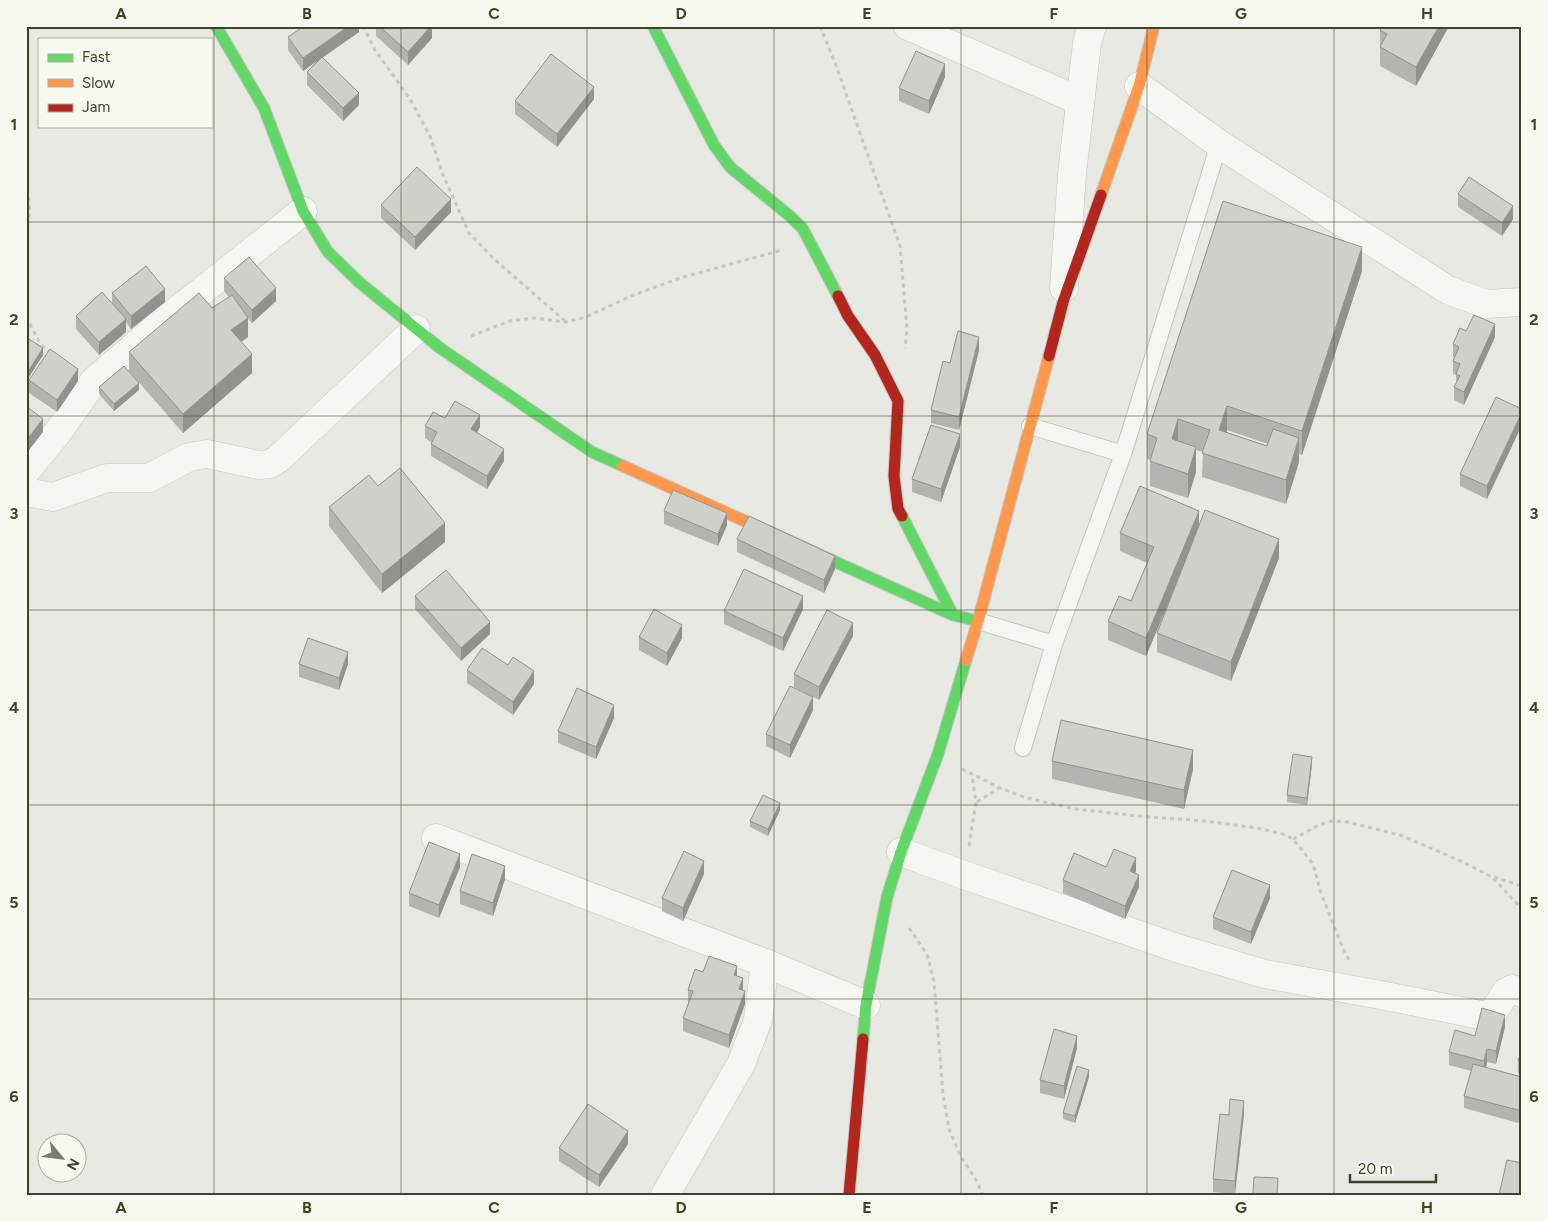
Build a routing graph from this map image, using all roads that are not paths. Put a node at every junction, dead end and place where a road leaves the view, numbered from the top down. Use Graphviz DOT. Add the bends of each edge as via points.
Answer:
graph roads {
  1 [pos="216,26"];
  2 [pos="653,26"];
  3 [pos="908,26"];
  4 [pos="1092,26"];
  5 [pos="1154,26"];
  6 [pos="1139,86"];
  7 [pos="1080,101"];
  8 [pos="1219,144"];
  9 [pos="303,211"];
  10 [pos="1063,302"];
  11 [pos="1522,302"];
  12 [pos="416,329"];
  13 [pos="1030,426"];
  14 [pos="1123,454"];
  15 [pos="26,471"];
  16 [pos="26,492"];
  17 [pos="953,615"];
  18 [pos="978,621"];
  19 [pos="1054,644"];
  20 [pos="1023,748"];
  21 [pos="436,838"];
  22 [pos="901,852"];
  23 [pos="765,963"];
  24 [pos="1522,993"];
  25 [pos="866,1005"];
  26 [pos="665,1195"];
  27 [pos="849,1195"];
  1 -- 9 [label="street" via="264,108"];
  2 -- 17 [label="street" via="714,146 730,168 792,217 803,230 848,316 875,355 898,401 894,476 898,509"];
  3 -- 7 [label="street"];
  4 -- 7 [label="street"];
  5 -- 6 [label="street"];
  6 -- 8 [label="street"];
  6 -- 10 [label="street"];
  7 -- 10 [label="street"];
  8 -- 11 [label="street" via="1448,290 1486,304"];
  8 -- 14 [label="lane"];
  9 -- 12 [label="street" via="328,252"];
  9 -- 15 [label="street" via="159,325 94,382"];
  10 -- 13 [label="street"];
  12 -- 16 [label="street" via="270,464 259,465 207,454 188,457 149,478 107,478 54,497"];
  12 -- 17 [label="street" via="592,452"];
  13 -- 14 [label="lane"];
  13 -- 18 [label="street"];
  14 -- 19 [label="lane"];
  17 -- 18 [label="street"];
  18 -- 19 [label="lane"];
  18 -- 22 [label="street" via="938,754"];
  19 -- 20 [label="lane"];
  21 -- 23 [label="street"];
  22 -- 24 [label="street" via="1180,949 1265,974 1486,1016 1494,1011 1506,992 1512,989"];
  22 -- 25 [label="street" via="887,897"];
  23 -- 25 [label="street"];
  23 -- 26 [label="street" via="758,1020 742,1064"];
  25 -- 27 [label="street"];
}
